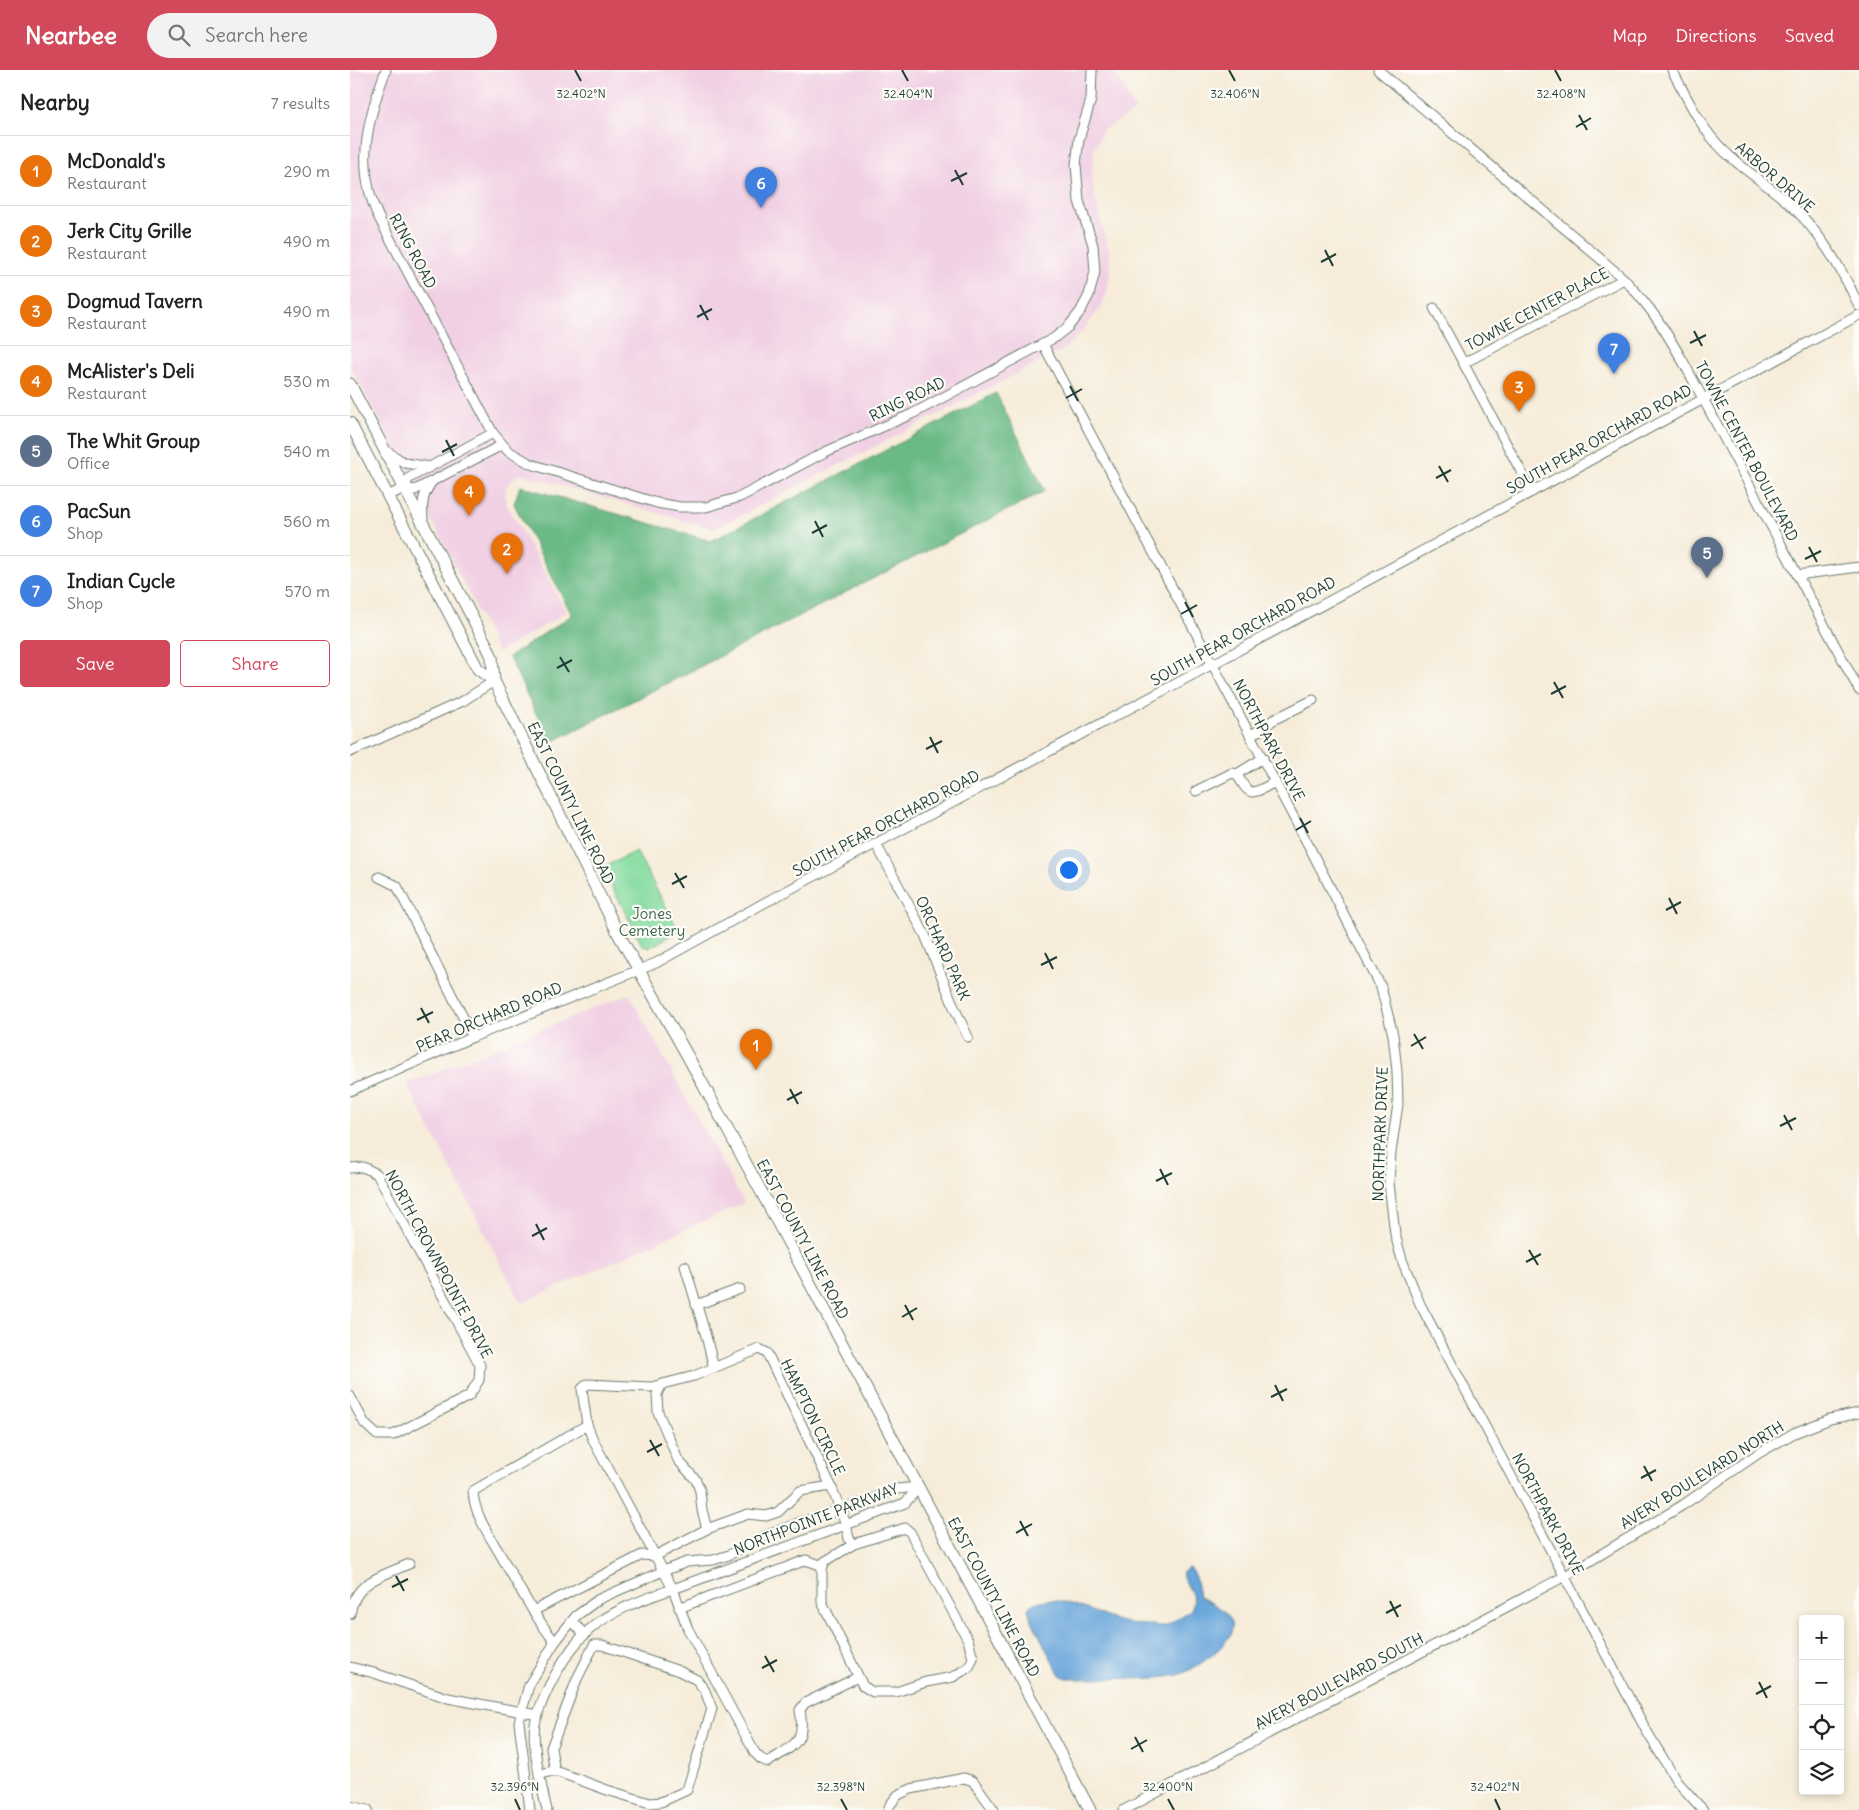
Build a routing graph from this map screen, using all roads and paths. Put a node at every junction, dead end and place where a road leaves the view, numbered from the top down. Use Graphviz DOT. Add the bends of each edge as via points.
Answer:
graph roads {
  1 [pos="386,70"];
  2 [pos="1092,70"];
  3 [pos="1378,70"];
  4 [pos="1672,70"];
  5 [pos="1624,279"];
  6 [pos="1859,306"];
  7 [pos="1434,308"];
  8 [pos="1859,315"];
  9 [pos="1043,344"];
  10 [pos="1464,363"];
  11 [pos="350,384"];
  12 [pos="1703,398"];
  13 [pos="350,422"];
  14 [pos="493,433"];
  15 [pos="502,445"];
  16 [pos="384,449"];
  17 [pos="430,467"];
  18 [pos="434,481"];
  19 [pos="404,488"];
  20 [pos="1532,492"];
  21 [pos="388,496"];
  22 [pos="423,523"];
  23 [pos="1859,567"];
  24 [pos="1798,575"];
  25 [pos="1213,664"];
  26 [pos="1855,674"];
  27 [pos="494,681"];
  28 [pos="1859,689"];
  29 [pos="1313,700"];
  30 [pos="1250,735"];
  31 [pos="350,752"];
  32 [pos="1263,758"];
  33 [pos="1237,774"];
  34 [pos="1275,782"];
  35 [pos="1196,791"];
  36 [pos="876,844"];
  37 [pos="379,877"];
  38 [pos="639,970"];
  39 [pos="473,1037"];
  40 [pos="968,1037"];
  41 [pos="350,1091"];
  42 [pos="350,1168"];
  43 [pos="684,1266"];
  44 [pos="740,1289"];
  45 [pos="696,1305"];
  46 [pos="714,1368"];
  47 [pos="662,1384"];
  48 [pos="350,1396"];
  49 [pos="1859,1413"];
  50 [pos="587,1425"];
  51 [pos="831,1486"];
  52 [pos="919,1487"];
  53 [pos="839,1509"];
  54 [pos="846,1524"];
  55 [pos="707,1529"];
  56 [pos="854,1544"];
  57 [pos="655,1556"];
  58 [pos="409,1564"];
  59 [pos="823,1566"];
  60 [pos="663,1571"];
  61 [pos="1565,1576"];
  62 [pos="673,1589"];
  63 [pos="679,1608"];
  64 [pos="533,1612"];
  65 [pos="350,1614"];
  66 [pos="572,1621"];
  67 [pos="584,1635"];
  68 [pos="555,1642"];
  69 [pos="350,1667"];
  70 [pos="858,1677"];
  71 [pos="521,1712"];
  72 [pos="538,1715"];
  73 [pos="555,1772"];
  74 [pos="540,1775"];
  75 [pos="350,1806"];
  76 [pos="368,1810"];
  77 [pos="530,1810"];
  78 [pos="547,1810"];
  79 [pos="888,1810"];
  80 [pos="994,1810"];
  81 [pos="1090,1810"];
  82 [pos="1124,1810"];
  83 [pos="1703,1810"];
  1 -- 14 [label="street, RING ROAD" via="366,134 366,174 372,200"];
  2 -- 9 [label="street, RING ROAD" via="1091,100 1079,139 1076,165 1079,202 1093,245 1095,272 1080,312 1062,332"];
  3 -- 5 [label="street, TOWNE CENTER BOULEVARD"];
  4 -- 6 [label="street, ARBOR DRIVE" via="1706,130 1727,155 1786,201 1818,234"];
  5 -- 10 [label="street, TOWNE CENTER PLACE"];
  5 -- 12 [label="street, TOWNE CENTER BOULEVARD" via="1664,326"];
  7 -- 10 [label="street"];
  8 -- 12 [label="street, SOUTH PEAR ORCHARD ROAD"];
  9 -- 15 [label="street, RING ROAD" via="912,414 825,452 740,497 706,507 680,507 657,502 539,467 515,456"];
  9 -- 25 [label="street, NORTHPARK DRIVE"];
  10 -- 20 [label="street"];
  11 -- 16 [label="main road, EAST COUNTY LINE ROAD"];
  12 -- 20 [label="street, SOUTH PEAR ORCHARD ROAD"];
  12 -- 24 [label="street, TOWNE CENTER BOULEVARD"];
  13 -- 21 [label="main road, EAST COUNTY LINE ROAD"];
  14 -- 15 [label="street, RING ROAD"];
  14 -- 17 [label="street"];
  15 -- 18 [label="street"];
  16 -- 17 [label="street" via="405,463"];
  16 -- 19 [label="main road, EAST COUNTY LINE ROAD"];
  17 -- 19 [label="street" via="409,478"];
  18 -- 19 [label="street" via="415,490"];
  18 -- 22 [label="street" via="423,496"];
  19 -- 21 [label="street"];
  19 -- 22 [label="main road, EAST COUNTY LINE ROAD"];
  20 -- 25 [label="street, SOUTH PEAR ORCHARD ROAD"];
  21 -- 27 [label="main road, EAST COUNTY LINE ROAD" via="478,669"];
  22 -- 27 [label="main road, EAST COUNTY LINE ROAD" via="492,657"];
  23 -- 24 [label="street"];
  24 -- 26 [label="street, TOWNE CENTER BOULEVARD"];
  25 -- 30 [label="street, NORTHPARK DRIVE"];
  25 -- 36 [label="street, SOUTH PEAR ORCHARD ROAD"];
  26 -- 28 [label="street, TOWNE CENTER BOULEVARD"];
  27 -- 31 [label="street" via="463,701"];
  27 -- 38 [label="main road, EAST COUNTY LINE ROAD"];
  29 -- 30 [label="street"];
  30 -- 32 [label="street, NORTHPARK DRIVE"];
  32 -- 33 [label="street"];
  32 -- 34 [label="street, NORTHPARK DRIVE"];
  33 -- 34 [label="street" via="1251,792"];
  33 -- 35 [label="street" via="1232,773"];
  34 -- 61 [label="street, NORTHPARK DRIVE" via="1372,968 1387,1005 1398,1071 1390,1184 1395,1234 1410,1281"];
  36 -- 38 [label="street, SOUTH PEAR ORCHARD ROAD"];
  36 -- 40 [label="street, ORCHARD PARK" via="925,935"];
  37 -- 39 [label="street" via="397,886"];
  38 -- 39 [label="street, PEAR ORCHARD ROAD"];
  38 -- 52 [label="main road, EAST COUNTY LINE ROAD"];
  39 -- 41 [label="street, PEAR ORCHARD ROAD"];
  42 -- 48 [label="street, NORTH CROWNPOINTE DRIVE" via="362,1167 377,1174 480,1366 479,1380 469,1396 393,1435 377,1435 364,1424"];
  43 -- 45 [label="street"];
  44 -- 45 [label="street"];
  45 -- 46 [label="street"];
  46 -- 47 [label="street, HAMPTON CIRCLE"];
  46 -- 51 [label="street, HAMPTON CIRCLE" via="759,1349 767,1353"];
  47 -- 50 [label="street, HAMPTON CIRCLE" via="651,1387 587,1384 582,1389"];
  47 -- 55 [label="street" via="657,1394 658,1412 678,1460 696,1480"];
  49 -- 61 [label="street, AVERY BOULEVARD NORTH" via="1821,1421 1780,1441 1683,1505"];
  50 -- 57 [label="street"];
  50 -- 64 [label="street" via="473,1491 480,1519"];
  51 -- 53 [label="street, HAMPTON CIRCLE"];
  51 -- 55 [label="street" via="800,1491 778,1512 766,1516 748,1514"];
  52 -- 53 [label="street, NORTHPOINTE PARKWAY" via="898,1489"];
  52 -- 54 [label="street, NORTHPOINTE PARKWAY" via="905,1503"];
  52 -- 81 [label="main road, EAST COUNTY LINE ROAD"];
  53 -- 54 [label="street, HAMPTON CIRCLE"];
  53 -- 60 [label="street, NORTHPOINTE PARKWAY" via="765,1536 729,1555 687,1562"];
  54 -- 56 [label="street, HAMPTON CIRCLE" via="849,1539"];
  54 -- 62 [label="street, NORTHPOINTE PARKWAY"];
  55 -- 57 [label="street"];
  56 -- 59 [label="street" via="824,1562"];
  56 -- 70 [label="street" via="905,1528 910,1532 968,1640 973,1658 969,1667 954,1677 896,1692 873,1692 863,1686"];
  57 -- 60 [label="street"];
  57 -- 64 [label="street" via="642,1555"];
  58 -- 65 [label="street" via="370,1581 358,1591"];
  59 -- 63 [label="street" via="806,1560"];
  59 -- 70 [label="street" via="822,1602"];
  60 -- 62 [label="street"];
  60 -- 66 [label="street, NORTHPOINTE PARKWAY" via="599,1599"];
  61 -- 82 [label="street, AVERY BOULEVARD SOUTH"];
  61 -- 83 [label="street, NORTHPARK DRIVE" via="1646,1730 1676,1780"];
  62 -- 63 [label="street"];
  62 -- 67 [label="street, NORTHPOINTE PARKWAY" via="609,1616"];
  63 -- 70 [label="street" via="755,1753 768,1762 795,1744 801,1734 800,1710 806,1703"];
  64 -- 68 [label="street"];
  66 -- 67 [label="street"];
  66 -- 68 [label="street, NORTHPOINTE PARKWAY"];
  67 -- 72 [label="street, NORTHPOINTE PARKWAY" via="567,1654 547,1690"];
  68 -- 71 [label="street, NORTHPOINTE PARKWAY" via="529,1685"];
  69 -- 71 [label="street" via="448,1698"];
  71 -- 72 [label="street"];
  71 -- 77 [label="street, NORTHPOINTE PARKWAY" via="519,1722"];
  72 -- 74 [label="street, NORTHPOINTE PARKWAY" via="535,1744"];
  73 -- 73 [label="street" via="650,1803 661,1802 687,1790 712,1708 705,1691 697,1680 680,1671 594,1645 577,1679 551,1748"];
  73 -- 74 [label="street" via="549,1770"];
  74 -- 78 [label="street, NORTHPOINTE PARKWAY"];
  75 -- 76 [label="street"];
  79 -- 80 [label="street" via="898,1795 911,1789 964,1778 973,1781"];
}
